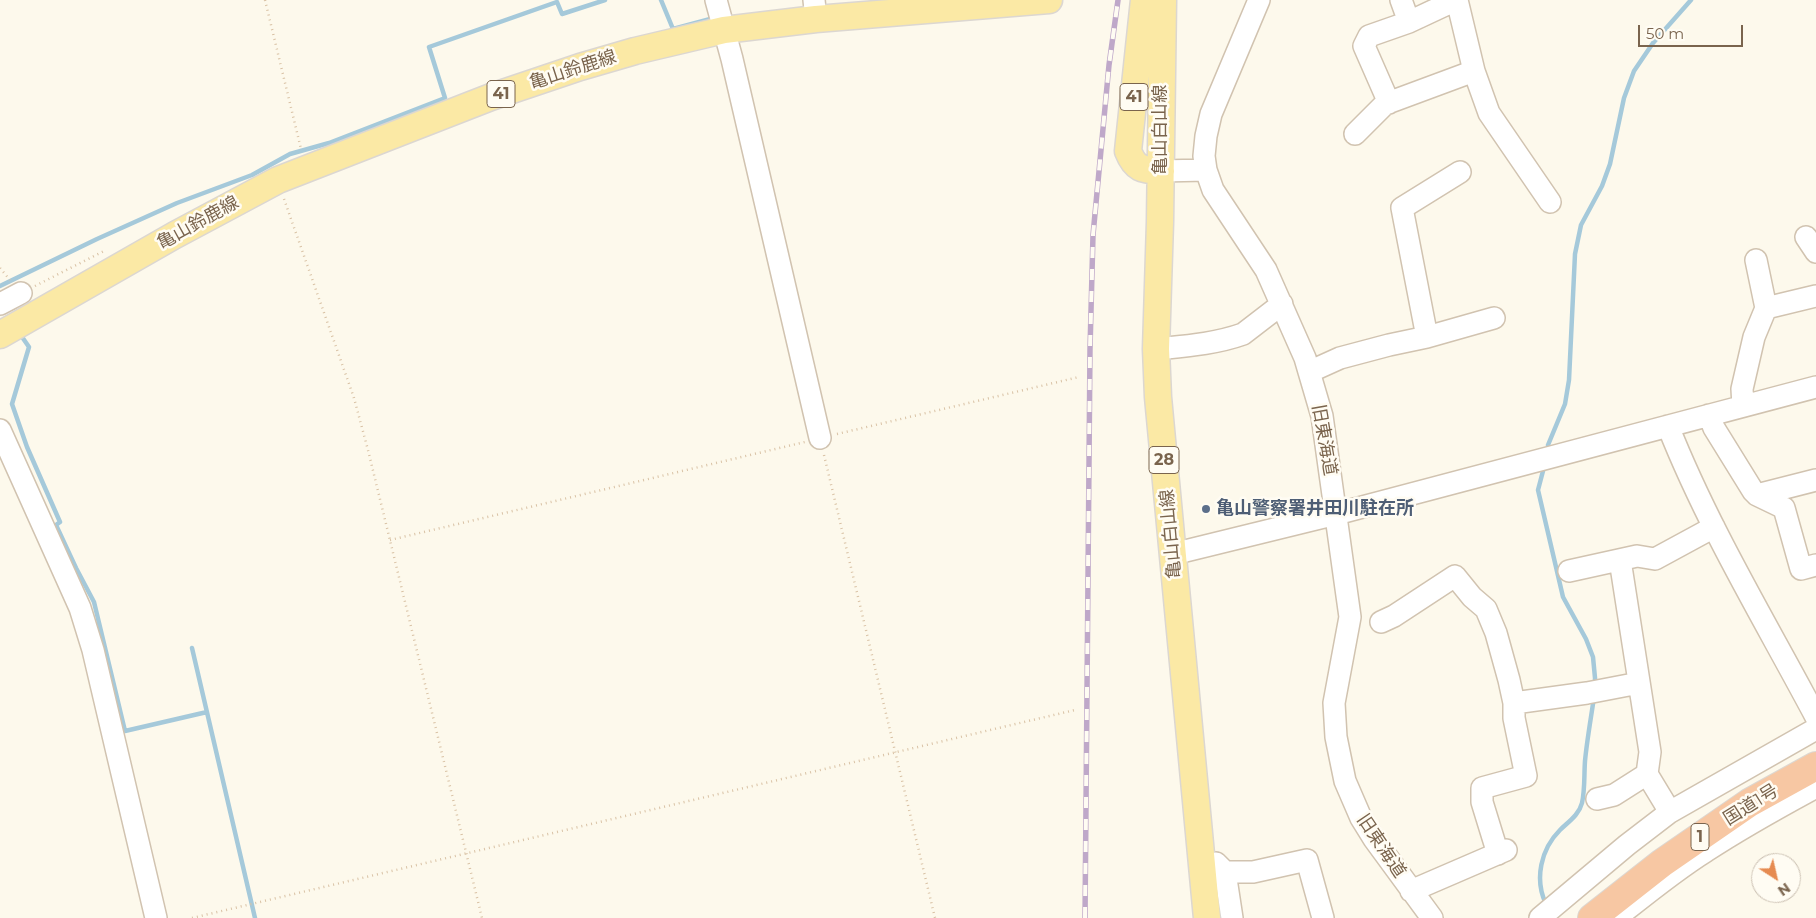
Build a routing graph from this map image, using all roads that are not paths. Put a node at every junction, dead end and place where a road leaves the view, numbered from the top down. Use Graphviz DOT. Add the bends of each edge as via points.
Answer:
graph roads {
  1 [pos="716,0"];
  2 [pos="1049,0"];
  3 [pos="1144,0"];
  4 [pos="1163,0"];
  5 [pos="1259,0"];
  6 [pos="1402,0"];
  7 [pos="1457,0"];
  8 [pos="815,10"];
  9 [pos="1408,22"];
  10 [pos="724,30"];
  11 [pos="1474,72"];
  12 [pos="1389,103"];
  13 [pos="1355,134"];
  14 [pos="1206,170"];
  15 [pos="1160,171"];
  16 [pos="1460,172"];
  17 [pos="1550,202"];
  18 [pos="1756,260"];
  19 [pos="21,293"];
  20 [pos="1816,296"];
  21 [pos="0,304"];
  22 [pos="1282,304"];
  23 [pos="1766,308"];
  24 [pos="1494,318"];
  25 [pos="0,336"];
  26 [pos="1427,337"];
  27 [pos="1156,349"];
  28 [pos="1309,372"];
  29 [pos="1816,387"];
  30 [pos="1743,406"];
  31 [pos="1709,415"];
  32 [pos="1668,426"];
  33 [pos="0,430"];
  34 [pos="820,438"];
  35 [pos="1816,480"];
  36 [pos="1757,495"];
  37 [pos="1336,514"];
  38 [pos="1714,527"];
  39 [pos="1173,554"];
  40 [pos="1620,560"];
  41 [pos="1816,564"];
  42 [pos="1569,571"];
  43 [pos="1381,622"];
  44 [pos="1639,683"];
  45 [pos="1514,703"];
  46 [pos="1816,717"];
  47 [pos="1816,729"];
  48 [pos="1816,766"];
  49 [pos="1647,774"];
  50 [pos="1816,787"];
  51 [pos="1597,799"];
  52 [pos="1670,812"];
  53 [pos="1199,848"];
  54 [pos="1225,872"];
  55 [pos="1412,891"];
  56 [pos="1544,915"];
  57 [pos="156,918"];
  58 [pos="1206,918"];
  59 [pos="1232,918"];
  60 [pos="1323,918"];
  61 [pos="1432,918"];
  62 [pos="1592,918"];
  63 [pos="1616,918"];
  1 -- 10 [label="street"];
  2 -- 8 [label="main road, 亀山鈴鹿線 / 41"];
  3 -- 15 [label="main road, 41" via="1128,151 1133,162 1145,170"];
  4 -- 15 [label="main road, 亀山白山線 / 28"];
  5 -- 14 [label="street, 旧東海道" via="1211,114 1204,156"];
  6 -- 9 [label="street"];
  7 -- 9 [label="street"];
  7 -- 11 [label="street"];
  8 -- 10 [label="main road, 亀山鈴鹿線 / 41"];
  9 -- 12 [label="street" via="1369,36 1364,46"];
  10 -- 25 [label="main road, 亀山鈴鹿線 / 41" via="580,67 491,97 278,180"];
  10 -- 34 [label="street"];
  11 -- 12 [label="street"];
  11 -- 17 [label="street" via="1488,113"];
  12 -- 13 [label="street"];
  14 -- 15 [label="street"];
  14 -- 22 [label="street, 旧東海道" via="1213,190 1266,270"];
  15 -- 27 [label="main road, 亀山白山線 / 28"];
  16 -- 26 [label="street" via="1402,208"];
  18 -- 23 [label="street"];
  19 -- 21 [label="street"];
  20 -- 23 [label="street"];
  22 -- 27 [label="street" via="1243,334 1208,343"];
  22 -- 28 [label="street, 旧東海道"];
  23 -- 30 [label="street" via="1754,337 1742,389"];
  24 -- 26 [label="street"];
  26 -- 28 [label="street" via="1340,358"];
  27 -- 39 [label="main road, 亀山白山線 / 28"];
  28 -- 37 [label="street, 旧東海道" via="1322,416"];
  29 -- 30 [label="street"];
  30 -- 31 [label="street"];
  31 -- 32 [label="street"];
  31 -- 36 [label="street" via="1718,436"];
  32 -- 37 [label="street"];
  32 -- 38 [label="street"];
  33 -- 57 [label="street" via="80,608 93,650"];
  35 -- 36 [label="street"];
  36 -- 41 [label="street" via="1784,508 1801,569"];
  37 -- 39 [label="street"];
  37 -- 55 [label="street, 旧東海道" via="1350,617 1334,703 1340,761 1361,818"];
  38 -- 40 [label="street" via="1655,559 1637,556"];
  38 -- 46 [label="street"];
  39 -- 53 [label="main road, 亀山白山線 / 28"];
  40 -- 42 [label="street"];
  40 -- 44 [label="street"];
  43 -- 45 [label="street" via="1454,576 1486,609"];
  44 -- 45 [label="street"];
  44 -- 49 [label="street" via="1650,752"];
  45 -- 55 [label="street" via="1526,776 1482,788 1482,802 1502,852"];
  47 -- 52 [label="street"];
  48 -- 62 [label="highway, 国道1号 / 1" via="1750,803 1662,863"];
  49 -- 51 [label="street" via="1614,795"];
  49 -- 52 [label="street"];
  50 -- 63 [label="street" via="1705,852"];
  52 -- 56 [label="street"];
  53 -- 54 [label="street"];
  53 -- 58 [label="main road, 亀山白山線 / 28"];
  54 -- 59 [label="street"];
  54 -- 60 [label="street" via="1253,872 1307,860"];
  55 -- 61 [label="street, 旧東海道"];
}
